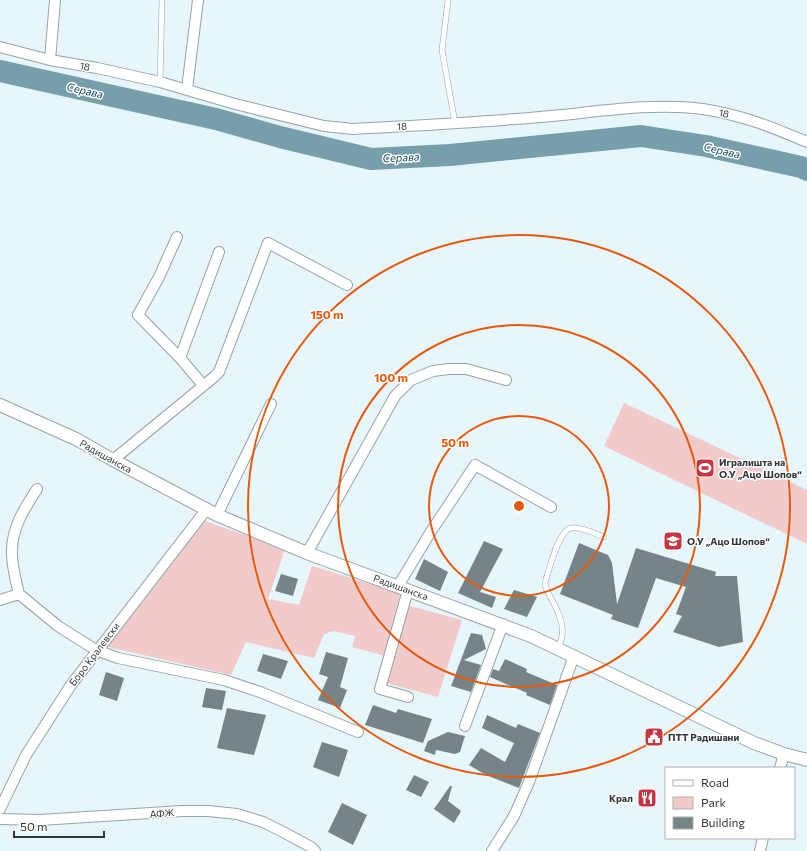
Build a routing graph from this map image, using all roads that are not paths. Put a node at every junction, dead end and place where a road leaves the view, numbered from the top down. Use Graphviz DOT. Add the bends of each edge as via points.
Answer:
graph roads {
  1 [pos="55,0"];
  2 [pos="162,0"];
  3 [pos="198,0"];
  4 [pos="448,0"];
  5 [pos="0,47"];
  6 [pos="50,60"];
  7 [pos="160,82"];
  8 [pos="187,90"];
  9 [pos="455,123"];
  10 [pos="807,142"];
  11 [pos="177,237"];
  12 [pos="219,252"];
  13 [pos="347,285"];
  14 [pos="180,358"];
  15 [pos="506,380"];
  16 [pos="203,385"];
  17 [pos="271,404"];
  18 [pos="2,408"];
  19 [pos="113,460"];
  20 [pos="37,489"];
  21 [pos="551,507"];
  22 [pos="206,510"];
  23 [pos="217,515"];
  24 [pos="604,537"];
  25 [pos="307,553"];
  26 [pos="403,588"];
  27 [pos="18,594"];
  28 [pos="0,600"];
  29 [pos="503,624"];
  30 [pos="558,648"];
  31 [pos="96,650"];
  32 [pos="574,656"];
  33 [pos="408,697"];
  34 [pos="465,726"];
  35 [pos="358,732"];
  36 [pos="784,754"];
  37 [pos="807,760"];
  38 [pos="780,767"];
  39 [pos="0,809"];
  40 [pos="0,819"];
  41 [pos="763,839"];
  42 [pos="315,851"];
  43 [pos="492,851"];
  44 [pos="760,851"];
  1 -- 6 [label="street"];
  2 -- 7 [label="lane"];
  3 -- 8 [label="street"];
  4 -- 9 [label="lane" via="442,50"];
  5 -- 6 [label="street, 18"];
  6 -- 7 [label="street, 18"];
  7 -- 8 [label="street, 18"];
  8 -- 9 [label="street, 18" via="337,128"];
  9 -- 10 [label="street, 18" via="660,106 702,109 748,118"];
  11 -- 14 [label="street" via="138,315"];
  12 -- 14 [label="street"];
  13 -- 16 [label="street" via="268,244 219,372"];
  14 -- 16 [label="street"];
  15 -- 25 [label="street" via="466,369 449,369 433,371 411,380 395,396"];
  16 -- 19 [label="street"];
  17 -- 23 [label="street"];
  18 -- 19 [label="street, Радишанска" via="76,439"];
  19 -- 22 [label="street, Радишанска"];
  20 -- 27 [label="street" via="22,512 13,535 12,554"];
  21 -- 26 [label="street" via="475,465 430,533"];
  22 -- 23 [label="street, Радишанска"];
  22 -- 31 [label="street, Боро Кралевски"];
  23 -- 25 [label="street, Радишанска"];
  24 -- 30 [label="lane" via="571,528 560,538 545,583 560,619 562,636"];
  25 -- 26 [label="street, Радишанска"];
  26 -- 29 [label="street, Радишанска"];
  26 -- 33 [label="street" via="380,689"];
  27 -- 28 [label="street"];
  27 -- 31 [label="street" via="58,626"];
  29 -- 30 [label="street, Радишанска"];
  29 -- 34 [label="street"];
  30 -- 32 [label="street, Радишанска"];
  31 -- 35 [label="street" via="118,658 224,680"];
  31 -- 39 [label="street, Боро Кралевски" via="26,755"];
  32 -- 36 [label="street, Радишанска" via="754,743"];
  32 -- 43 [label="street" via="514,816"];
  36 -- 37 [label="street, Радишанска"];
  36 -- 38 [label="street"];
  40 -- 42 [label="street, АФЖ" via="40,820 182,811 237,814 263,822"];
  41 -- 44 [label="street"];
}
